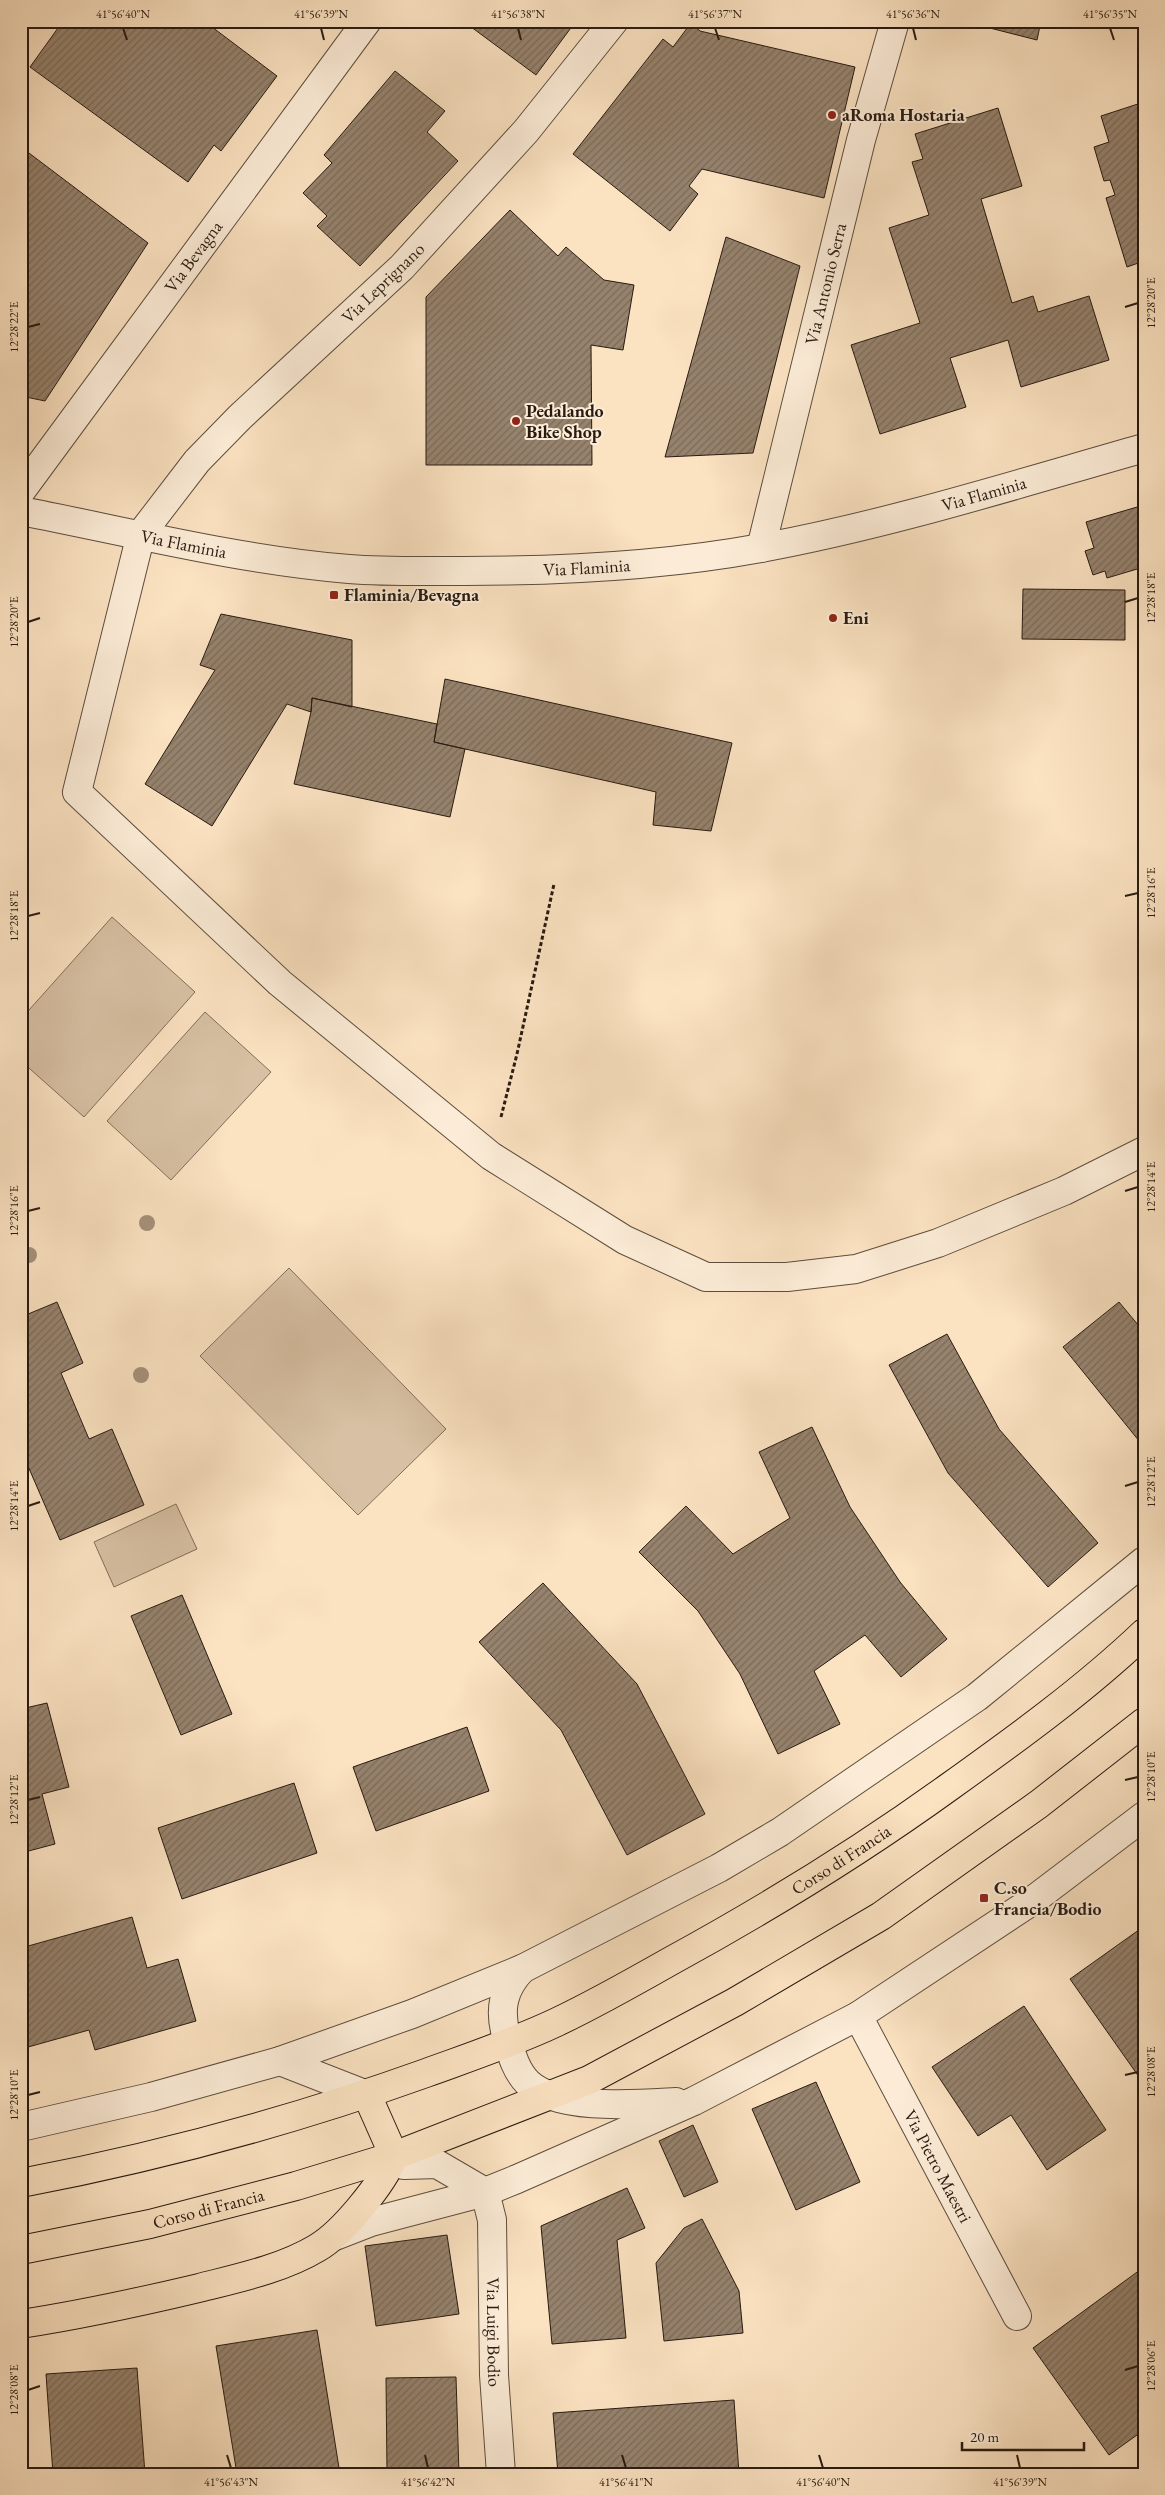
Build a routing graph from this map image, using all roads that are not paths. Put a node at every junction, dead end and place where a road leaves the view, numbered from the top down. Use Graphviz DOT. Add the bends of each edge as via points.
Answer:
graph roads {
  1 [pos="366,21"];
  2 [pos="614,21"];
  3 [pos="895,21"];
  4 [pos="1144,448"];
  5 [pos="21,491"];
  6 [pos="21,511"];
  7 [pos="141,534"];
  8 [pos="761,548"];
  9 [pos="1144,1151"];
  10 [pos="1144,1561"];
  11 [pos="1144,1633"];
  12 [pos="1144,1722"];
  13 [pos="1144,1816"];
  14 [pos="522,1969"];
  15 [pos="858,2016"];
  16 [pos="508,2043"];
  17 [pos="280,2061"];
  18 [pos="367,2095"];
  19 [pos="549,2096"];
  20 [pos="694,2101"];
  21 [pos="21,2127"];
  22 [pos="394,2156"];
  23 [pos="21,2183"];
  24 [pos="486,2192"];
  25 [pos="335,2236"];
  26 [pos="21,2250"];
  27 [pos="1017,2316"];
  28 [pos="21,2324"];
  29 [pos="501,2474"];
  1 -- 5 [label="street, Via Bevagna"];
  2 -- 7 [label="street, Via Leprignano" via="526,132 402,266 240,416 197,461"];
  3 -- 8 [label="street, Via Antonio Serra" via="861,140"];
  4 -- 8 [label="street, Via Flaminia" via="880,522"];
  6 -- 7 [label="street, Via Flaminia"];
  7 -- 8 [label="street, Via Flaminia" via="261,558 385,571 572,569 677,560"];
  7 -- 9 [label="street" via="77,792 280,983 491,1156 625,1240 706,1277 787,1277 856,1268 938,1243 1064,1191"];
  10 -- 14 [label="street" via="977,1697 780,1832 720,1868"];
  11 -- 16 [label="main road, Corso di Francia" via="1082,1688 1028,1729 840,1863 626,1986"];
  12 -- 19 [label="main road, Corso di Francia" via="946,1872 881,1916 811,1959 636,2056"];
  13 -- 15 [label="street" via="1032,1901"];
  14 -- 16 [label="street" via="510,1984 502,2007"];
  14 -- 17 [label="street" via="412,2014"];
  15 -- 20 [label="street"];
  15 -- 27 [label="street, Via Pietro Maestri"];
  16 -- 18 [label="main road, Corso di Francia"];
  16 -- 19 [label="street" via="521,2075"];
  17 -- 18 [label="street"];
  17 -- 21 [label="street" via="151,2097"];
  18 -- 22 [label="main road"];
  18 -- 23 [label="main road, Corso di Francia" via="147,2155"];
  19 -- 20 [label="street" via="631,2104"];
  19 -- 22 [label="main road, Corso di Francia"];
  20 -- 24 [label="street"];
  22 -- 24 [label="street" via="404,2164 437,2164"];
  22 -- 25 [label="main road" via="381,2180"];
  22 -- 26 [label="main road, Corso di Francia" via="296,2186 150,2224"];
  24 -- 25 [label="street" via="371,2222"];
  24 -- 29 [label="street, Via Luigi Bodio" via="492,2220 494,2375"];
  25 -- 28 [label="main road" via="301,2256 232,2280 139,2302"];
}
